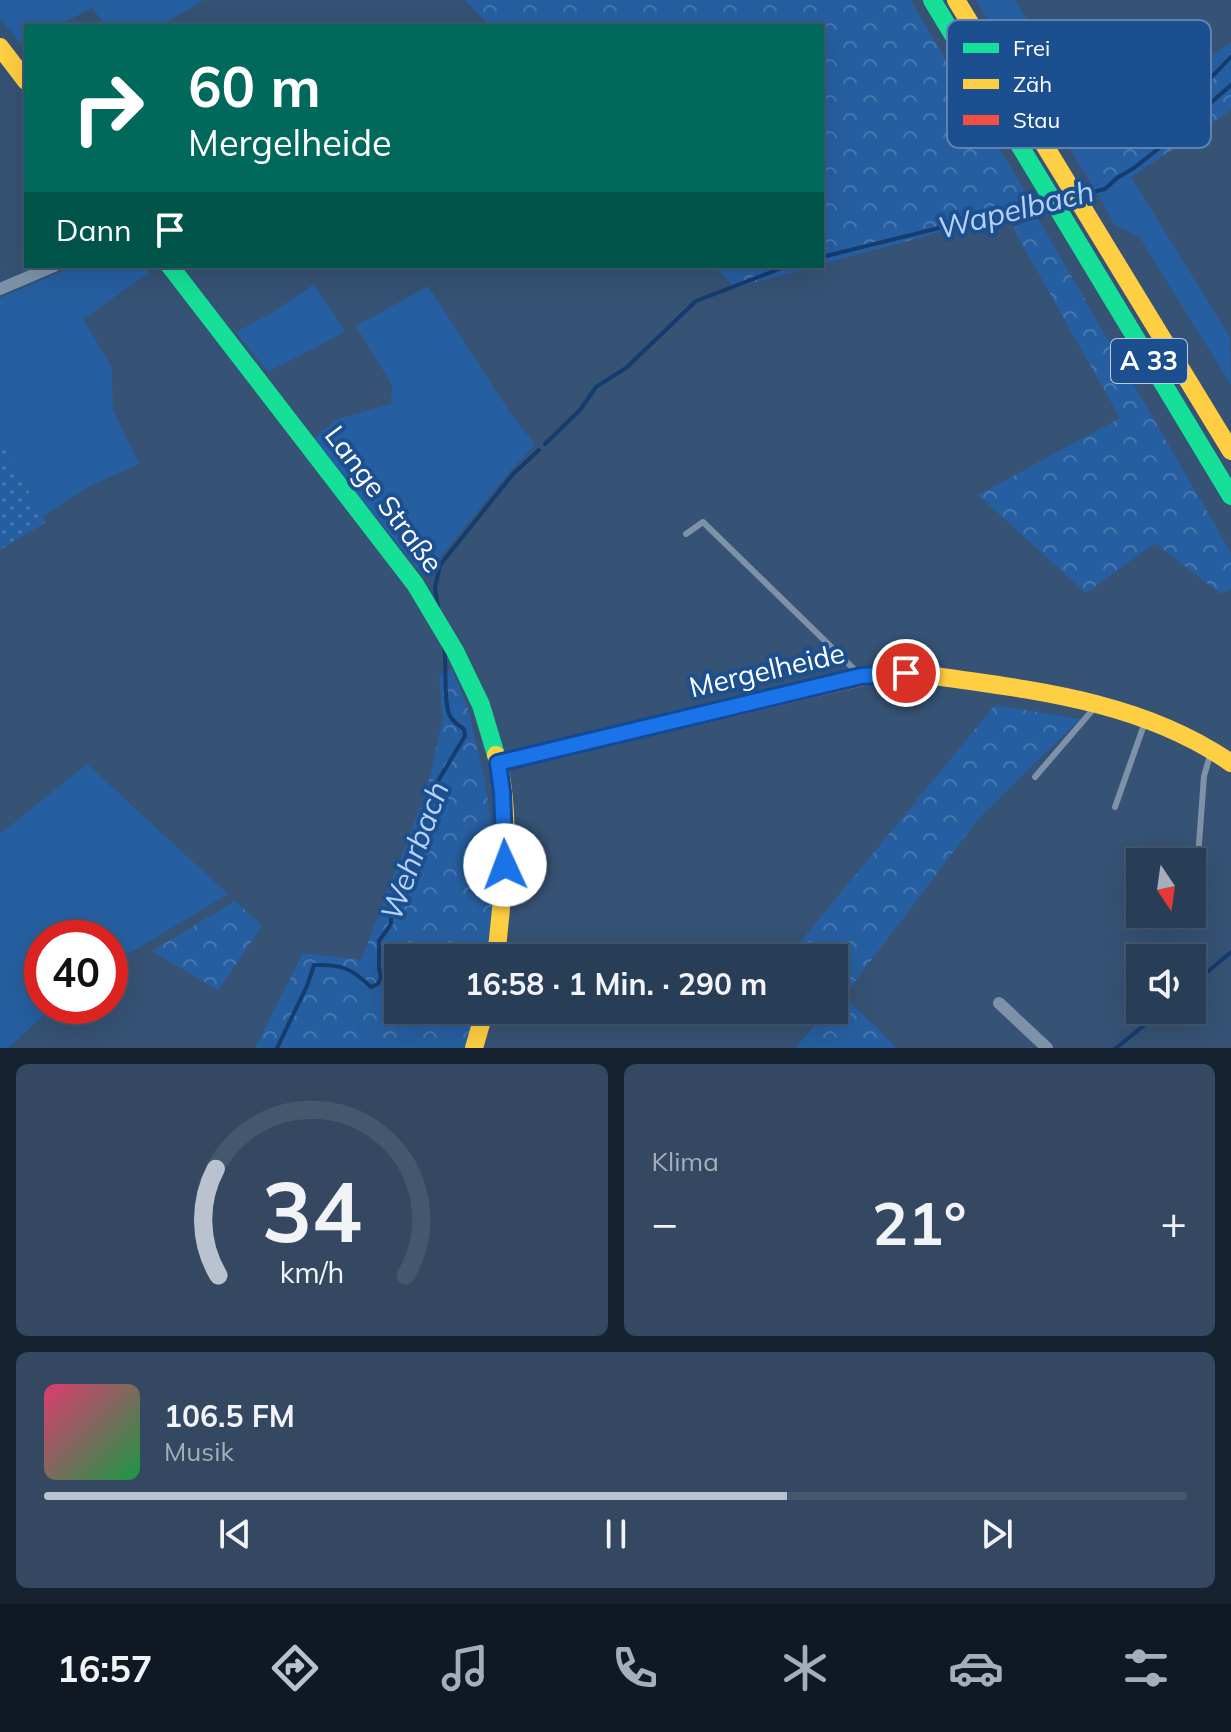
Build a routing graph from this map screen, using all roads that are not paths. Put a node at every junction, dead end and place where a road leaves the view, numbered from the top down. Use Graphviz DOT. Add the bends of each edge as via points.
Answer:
graph roads {
  1 [pos="932,0"];
  2 [pos="956,0"];
  3 [pos="968,20"];
  4 [pos="947,25"];
  5 [pos="0,47"];
  6 [pos="24,78"];
  7 [pos="1021,148"];
  8 [pos="1047,148"];
  9 [pos="49,268"];
  10 [pos="172,268"];
  11 [pos="0,289"];
  12 [pos="1231,451"];
  13 [pos="1231,496"];
  14 [pos="686,534"];
  15 [pos="861,676"];
  16 [pos="1098,703"];
  17 [pos="1147,718"];
  18 [pos="1212,748"];
  19 [pos="498,763"];
  20 [pos="1231,763"];
  21 [pos="1035,777"];
  22 [pos="1115,807"];
  23 [pos="1199,848"];
  24 [pos="497,944"];
  25 [pos="999,1003"];
  26 [pos="481,1024"];
  27 [pos="474,1048"];
  28 [pos="1047,1048"];
  1 -- 4 [label="main road, A 33"];
  2 -- 3 [label="main road, A 33"];
  5 -- 6 [label="main road"];
  7 -- 13 [label="main road, A 33"];
  8 -- 12 [label="main road, A 33"];
  9 -- 11 [label="street"];
  10 -- 19 [label="main road, Lange Straße" via="415,584 481,705"];
  14 -- 15 [label="lane" via="703,522"];
  15 -- 16 [label="main road, Mergelheide" via="906,673"];
  15 -- 19 [label="main road, Mergelheide"];
  16 -- 17 [label="main road, Mergelheide"];
  16 -- 21 [label="lane"];
  17 -- 18 [label="main road, Mergelheide"];
  17 -- 22 [label="lane"];
  18 -- 20 [label="main road, Mergelheide"];
  18 -- 23 [label="lane" via="1204,776"];
  19 -- 24 [label="main road, Lange Straße" via="505,865"];
  25 -- 28 [label="street"];
  26 -- 27 [label="main road"];
}
